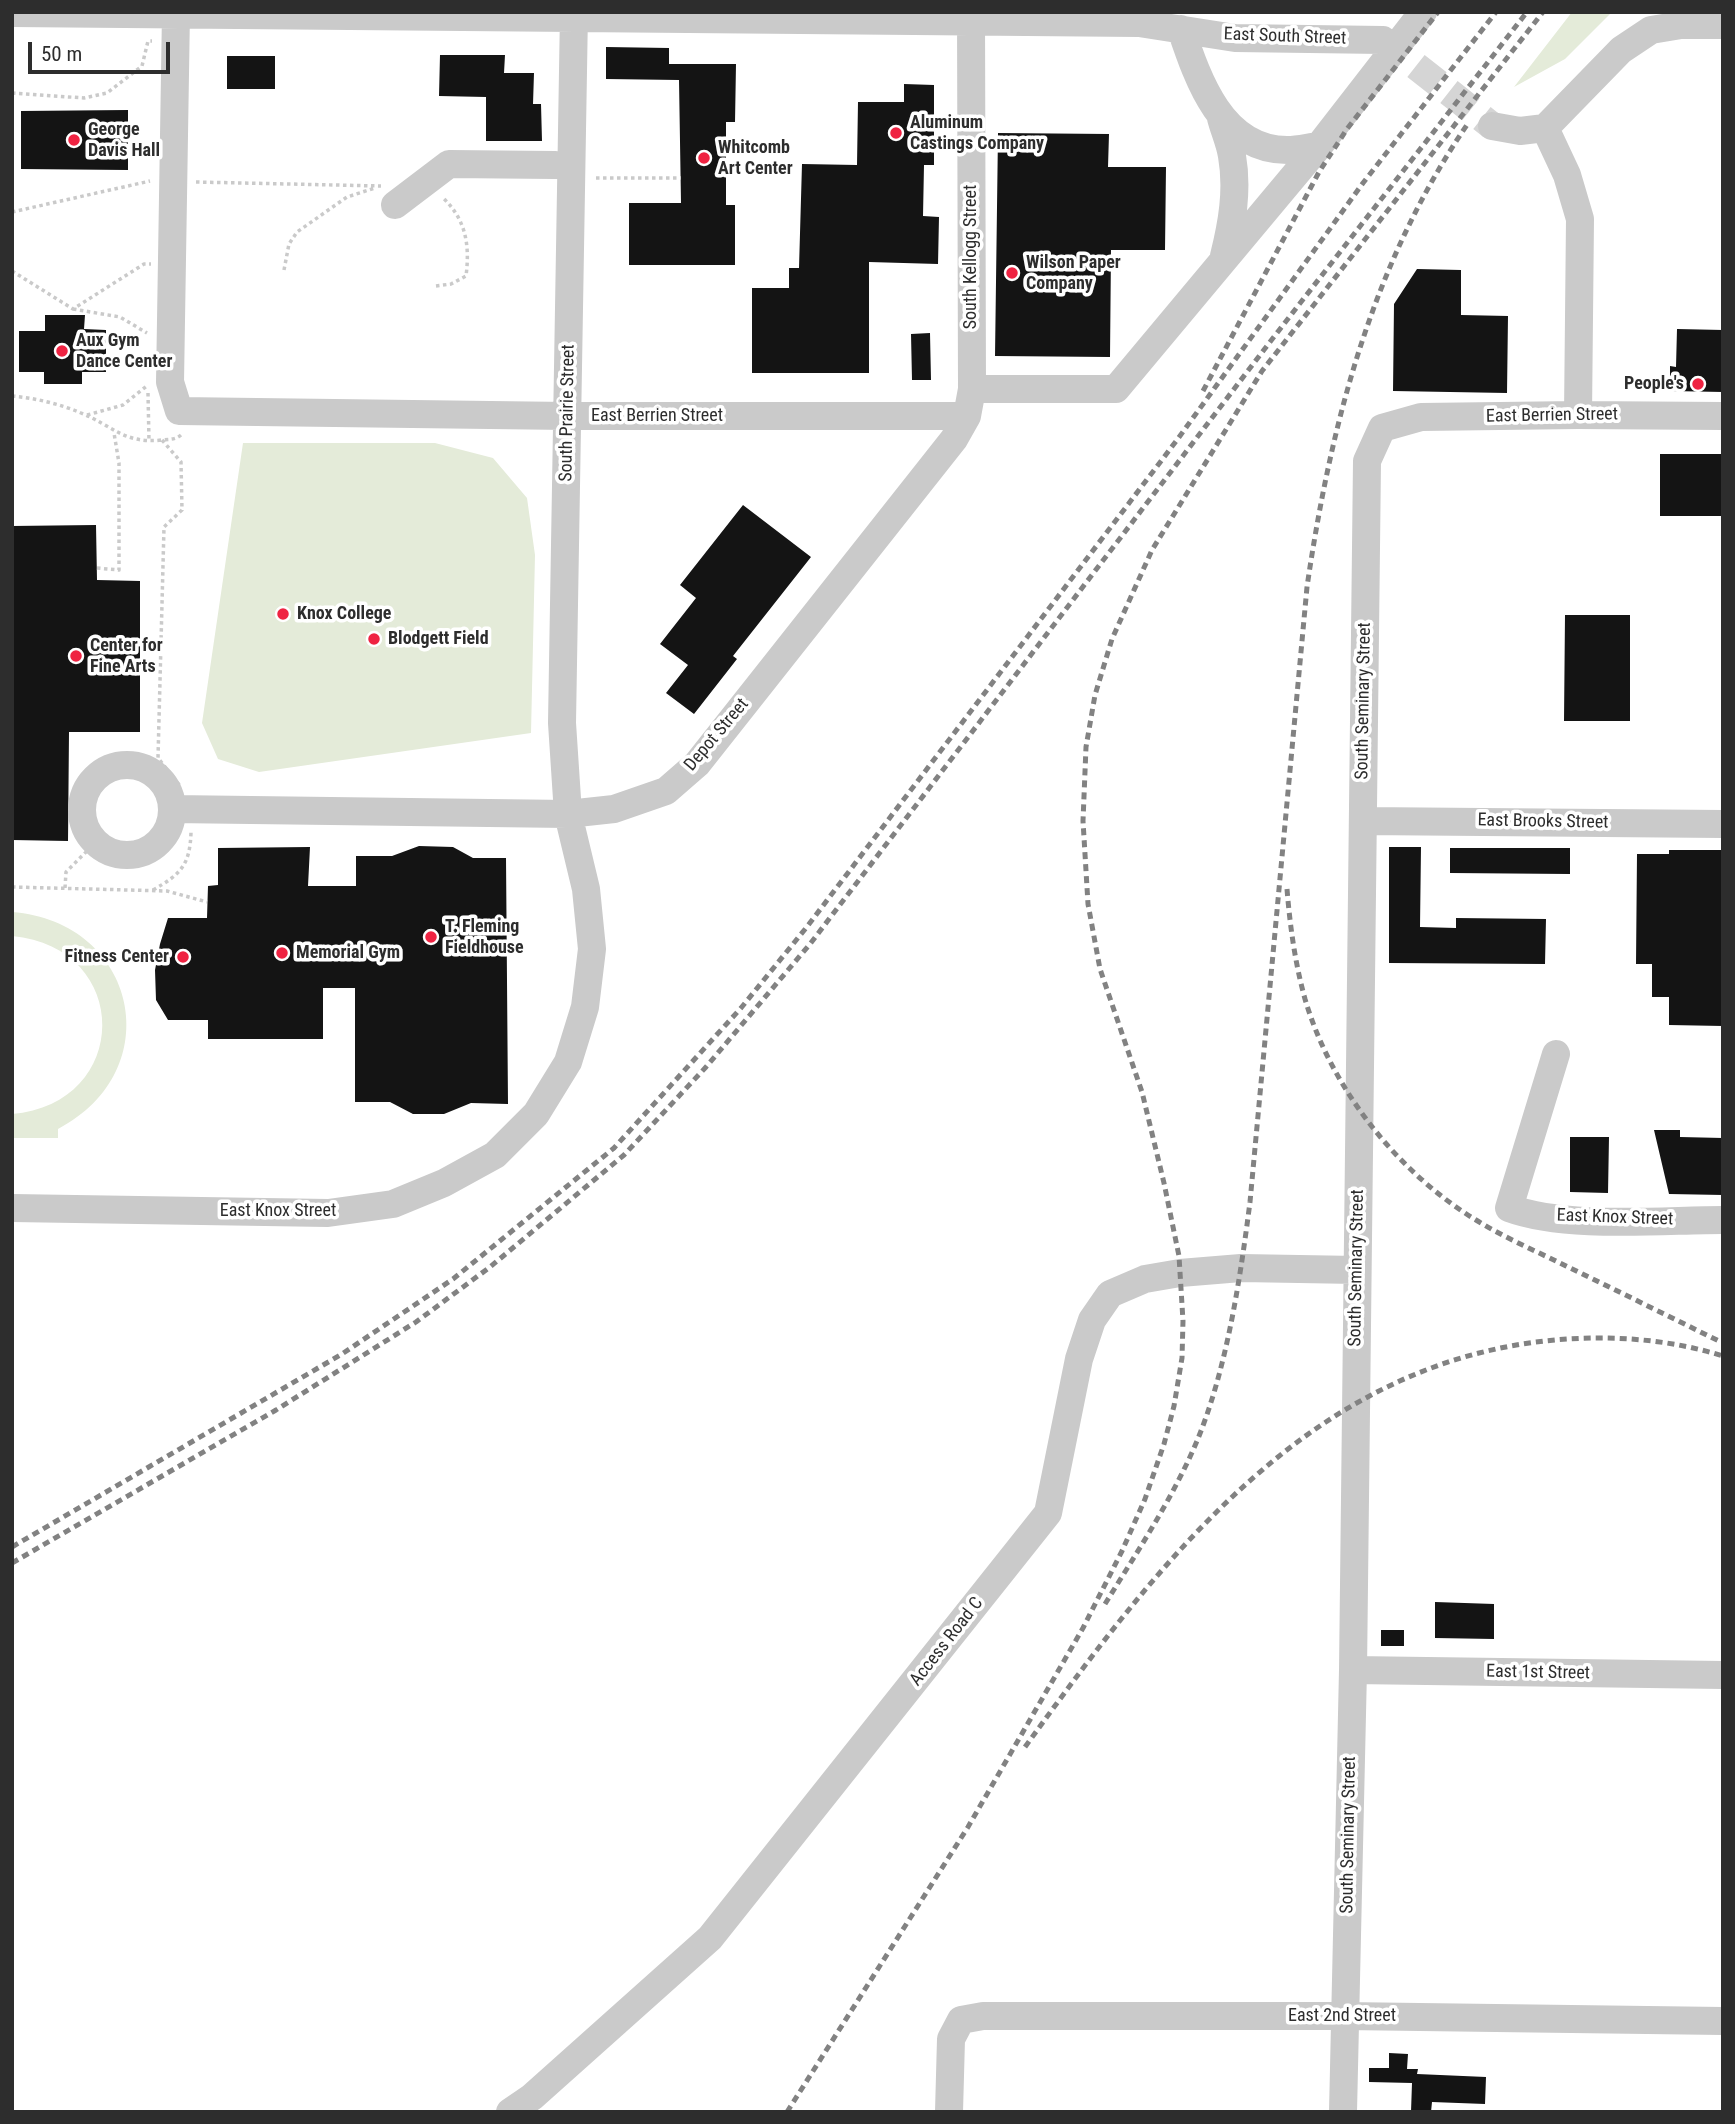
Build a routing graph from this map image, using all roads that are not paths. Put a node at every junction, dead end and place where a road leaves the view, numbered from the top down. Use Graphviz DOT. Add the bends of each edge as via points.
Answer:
graph roads {
  1 [pos="1423,12"];
  2 [pos="12,13"];
  3 [pos="574,15"];
  4 [pos="971,16"];
  5 [pos="1191,21"];
  6 [pos="176,23"];
  7 [pos="1723,25"];
  8 [pos="1383,40"];
  9 [pos="1220,115"];
  10 [pos="1492,126"];
  11 [pos="1545,128"];
  12 [pos="1319,146"];
  13 [pos="555,165"];
  14 [pos="388,196"];
  15 [pos="1223,260"];
  16 [pos="970,403"];
  17 [pos="1578,415"];
  18 [pos="568,416"];
  19 [pos="1723,416"];
  20 [pos="1382,428"];
  21 [pos="182,810"];
  22 [pos="568,814"];
  23 [pos="1363,821"];
  24 [pos="1723,824"];
  25 [pos="1556,1054"];
  26 [pos="12,1208"];
  27 [pos="1723,1220"];
  28 [pos="1357,1270"];
  29 [pos="1353,1670"];
  30 [pos="1723,1675"];
  31 [pos="1344,2016"];
  32 [pos="1723,2021"];
  33 [pos="510,2112"];
  34 [pos="949,2112"];
  35 [pos="1343,2112"];
  1 -- 12 [label="street"];
  2 -- 6 [label="street, East South Street"];
  3 -- 4 [label="street, East South Street"];
  3 -- 6 [label="street, East South Street"];
  3 -- 18 [label="street, South Prairie Street"];
  4 -- 5 [label="street, East South Street"];
  4 -- 16 [label="street, South Kellogg Street"];
  5 -- 8 [label="street, East South Street" via="1235,38"];
  5 -- 9 [label="street" via="1197,78"];
  6 -- 18 [label="street, East Berrien Street" via="172,263 159,383 179,411"];
  7 -- 11 [label="street" via="1651,30 1620,50"];
  9 -- 12 [label="street" via="1241,135 1264,146 1287,150"];
  9 -- 15 [label="street" via="1235,187"];
  10 -- 11 [label="street" via="1520,131"];
  11 -- 17 [label="street" via="1567,175 1580,219"];
  12 -- 15 [label="street"];
  13 -- 14 [label="street" via="449,164 420,187"];
  15 -- 16 [label="street, East Berrien Street" via="1116,389"];
  16 -- 18 [label="street, East Berrien Street"];
  16 -- 22 [label="street, Depot Street" via="954,439 697,764 666,791 614,809"];
  17 -- 19 [label="street, East Berrien Street"];
  17 -- 20 [label="street, East Berrien Street" via="1421,417"];
  18 -- 22 [label="street, South Prairie Street" via="562,723"];
  20 -- 23 [label="street, South Seminary Street" via="1367,461"];
  21 -- 21 [label="street" via="162,781 136,765 120,765 93,779 82,808 83,823 96,842 113,853 127,855 154,846"];
  21 -- 22 [label="street, Depot Street"];
  22 -- 26 [label="street, East Knox Street" via="586,889 592,949 585,1007 568,1062 536,1114 495,1155 393,1204 328,1213"];
  23 -- 24 [label="street, East Brooks Street"];
  23 -- 28 [label="street, South Seminary Street"];
  25 -- 27 [label="street, East Knox Street" via="1509,1208 1579,1220"];
  28 -- 29 [label="street, South Seminary Street"];
  28 -- 33 [label="street, Access Road C" via="1241,1268 1180,1273 1145,1279 1110,1294 1092,1320 1079,1359 1048,1513 710,1938"];
  29 -- 30 [label="street, East 1st Street"];
  29 -- 31 [label="street, South Seminary Street"];
  31 -- 32 [label="street, East 2nd Street"];
  31 -- 34 [label="street, East 2nd Street" via="983,2016 961,2020 951,2039"];
  31 -- 35 [label="street, South Seminary Street"];
}
